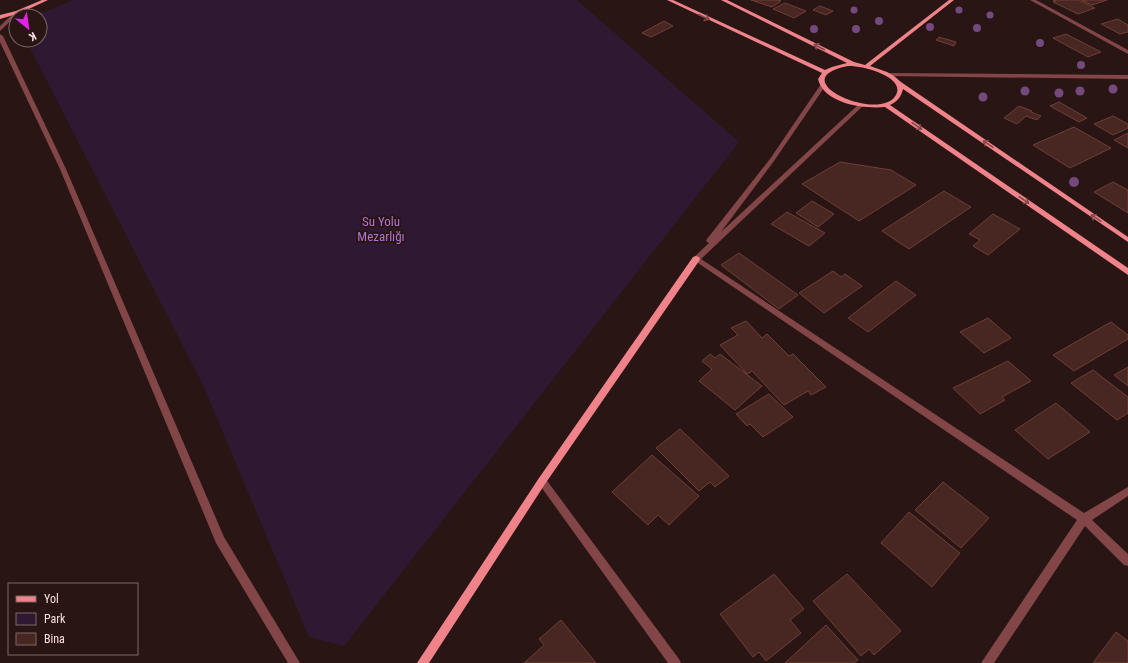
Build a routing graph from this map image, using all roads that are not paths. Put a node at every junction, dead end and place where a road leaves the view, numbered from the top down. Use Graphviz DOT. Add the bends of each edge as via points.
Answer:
graph roads {
  1 [pos="46,0"];
  2 [pos="669,0"];
  3 [pos="723,0"];
  4 [pos="952,0"];
  5 [pos="1032,0"];
  6 [pos="27,8"];
  7 [pos="8,21"];
  8 [pos="0,29"];
  9 [pos="0,36"];
  10 [pos="1128,52"];
  11 [pos="854,64"];
  12 [pos="867,66"];
  13 [pos="825,72"];
  14 [pos="889,75"];
  15 [pos="1128,77"];
  16 [pos="897,82"];
  17 [pos="823,85"];
  18 [pos="885,104"];
  19 [pos="861,105"];
  20 [pos="1128,240"];
  21 [pos="696,259"];
  22 [pos="1128,272"];
  23 [pos="542,480"];
  24 [pos="1128,491"];
  25 [pos="1084,520"];
  26 [pos="1128,561"];
  27 [pos="294,663"];
  28 [pos="424,663"];
  29 [pos="675,663"];
  30 [pos="987,663"];
  1 -- 6 [label="street"];
  2 -- 13 [label="street, one-way"];
  11 -- 3 [label="street, one-way"];
  4 -- 12 [label="street"];
  5 -- 10 [label="street"];
  7 -- 8 [label="street"];
  9 -- 27 [label="street" via="63,169 220,540"];
  11 -- 12 [label="street"];
  11 -- 13 [label="street"];
  12 -- 14 [label="street"];
  13 -- 17 [label="street" via="822,78"];
  14 -- 15 [label="street"];
  14 -- 16 [label="street"];
  16 -- 18 [label="street" via="899,95"];
  20 -- 16 [label="street, one-way"];
  17 -- 19 [label="street" via="837,98"];
  17 -- 21 [label="street" via="772,160"];
  18 -- 19 [label="street"];
  18 -- 22 [label="street, one-way"];
  19 -- 21 [label="street"];
  21 -- 23 [label="street"];
  21 -- 25 [label="street"];
  23 -- 28 [label="street"];
  23 -- 29 [label="street"];
  24 -- 25 [label="street"];
  25 -- 26 [label="street"];
  25 -- 30 [label="street"];
}
